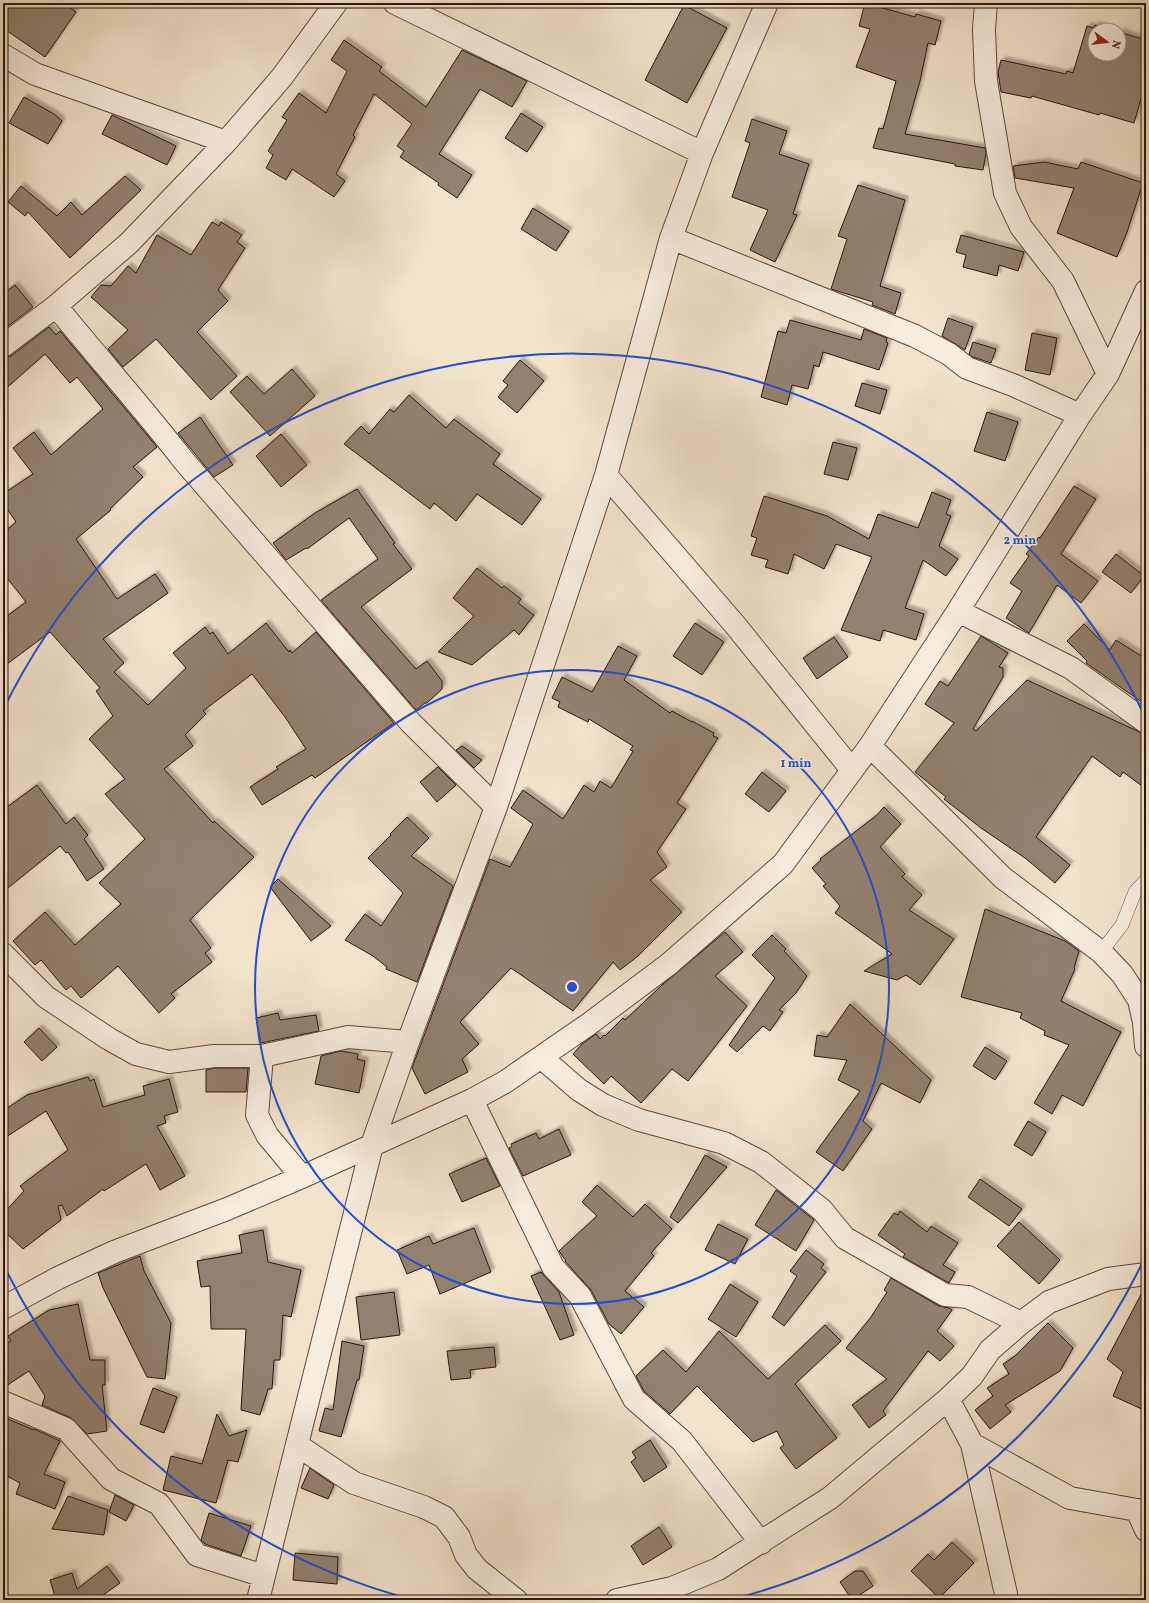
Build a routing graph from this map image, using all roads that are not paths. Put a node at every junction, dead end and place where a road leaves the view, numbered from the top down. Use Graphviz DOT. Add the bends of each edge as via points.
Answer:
graph roads {
  1 [pos="336,3"];
  2 [pos="396,3"];
  3 [pos="767,3"];
  4 [pos="986,3"];
  5 [pos="3,55"];
  6 [pos="226,142"];
  7 [pos="702,153"];
  8 [pos="671,238"];
  9 [pos="1146,291"];
  10 [pos="56,306"];
  11 [pos="3,346"];
  12 [pos="1108,374"];
  13 [pos="1080,415"];
  14 [pos="606,475"];
  15 [pos="958,611"];
  16 [pos="1146,722"];
  17 [pos="870,746"];
  18 [pos="852,770"];
  19 [pos="496,807"];
  20 [pos="1146,880"];
  21 [pos="1101,952"];
  22 [pos="3,954"];
  23 [pos="408,1042"];
  24 [pos="1146,1046"];
  25 [pos="262,1056"];
  26 [pos="542,1058"];
  27 [pos="472,1100"];
  28 [pos="372,1145"];
  29 [pos="302,1177"];
  30 [pos="1146,1274"];
  31 [pos="3,1308"];
  32 [pos="1021,1322"];
  33 [pos="948,1399"];
  34 [pos="3,1402"];
  35 [pos="972,1444"];
  36 [pos="297,1445"];
  37 [pos="1141,1510"];
  38 [pos="1146,1530"];
  39 [pos="761,1543"];
  40 [pos="264,1576"];
  41 [pos="258,1600"];
  42 [pos="516,1600"];
  43 [pos="617,1600"];
  44 [pos="1004,1600"];
  1 -- 6 [label="street" via="282,77"];
  2 -- 7 [label="street"];
  3 -- 7 [label="street"];
  4 -- 12 [label="street" via="986,81 1005,194 1021,228 1062,281"];
  5 -- 6 [label="street" via="35,74"];
  6 -- 10 [label="street" via="129,242"];
  7 -- 8 [label="street"];
  8 -- 13 [label="street" via="915,336 949,354 967,368"];
  8 -- 14 [label="street"];
  9 -- 12 [label="street"];
  10 -- 11 [label="street"];
  10 -- 19 [label="street" via="184,461 411,723"];
  12 -- 13 [label="street"];
  13 -- 15 [label="street"];
  14 -- 18 [label="street" via="736,626"];
  14 -- 19 [label="street"];
  15 -- 16 [label="street" via="1071,668"];
  15 -- 17 [label="street"];
  17 -- 18 [label="street"];
  17 -- 21 [label="street" via="1003,878"];
  18 -- 26 [label="street" via="783,864 669,964"];
  19 -- 23 [label="street"];
  20 -- 21 [label="lane" via="1135,892 1122,925"];
  21 -- 24 [label="street" via="1122,974 1139,1000"];
  22 -- 25 [label="street" via="46,997 136,1054 169,1062 214,1056"];
  23 -- 25 [label="street" via="348,1037"];
  23 -- 28 [label="street"];
  25 -- 29 [label="street" via="257,1115 267,1135"];
  26 -- 27 [label="street"];
  26 -- 32 [label="street" via="579,1090 603,1105 639,1120 724,1143 761,1162 822,1210 845,1238 945,1295 968,1297"];
  27 -- 28 [label="street"];
  27 -- 39 [label="street" via="553,1267 580,1296 634,1399 682,1441"];
  28 -- 29 [label="street"];
  28 -- 36 [label="street"];
  29 -- 31 [label="street" via="114,1252 58,1278"];
  30 -- 32 [label="street" via="1108,1279 1049,1302"];
  32 -- 33 [label="street" via="990,1350 972,1376"];
  33 -- 35 [label="street"];
  33 -- 39 [label="street" via="830,1498"];
  34 -- 40 [label="street" via="66,1429 111,1479 159,1504 198,1555"];
  35 -- 37 [label="street" via="1070,1498"];
  35 -- 44 [label="street" via="1006,1594"];
  36 -- 40 [label="street"];
  36 -- 42 [label="street" via="354,1483 424,1507 444,1517 477,1569"];
  37 -- 38 [label="street"];
  39 -- 43 [label="street" via="718,1569 672,1588"];
  40 -- 41 [label="street"];
}
